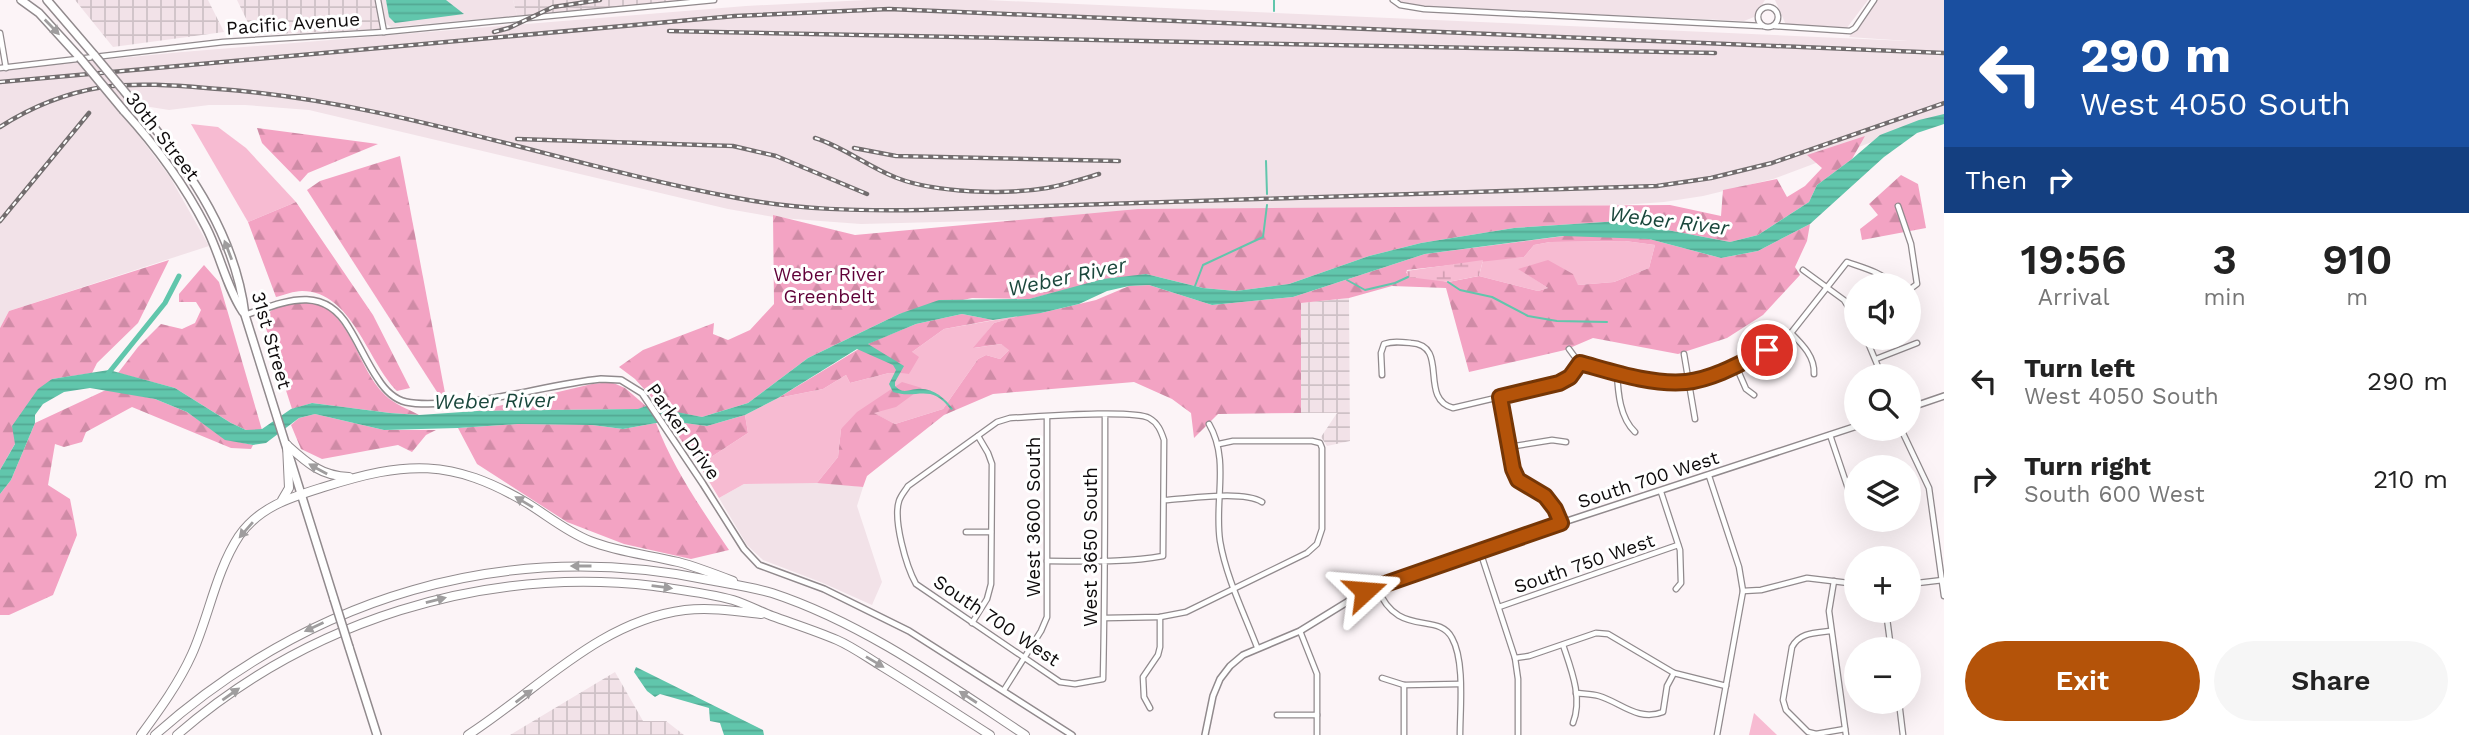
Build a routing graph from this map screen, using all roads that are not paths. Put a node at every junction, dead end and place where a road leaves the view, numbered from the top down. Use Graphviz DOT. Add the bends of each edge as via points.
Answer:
graph roads {
  1 [pos="21,0"];
  2 [pos="47,0"];
  3 [pos="378,0"];
  4 [pos="714,0"];
  5 [pos="1393,0"];
  6 [pos="1770,0"];
  7 [pos="1874,0"];
  8 [pos="1763,8"];
  9 [pos="1777,13"];
  10 [pos="1758,15"];
  11 [pos="1739,24"];
  12 [pos="1762,26"];
  13 [pos="1774,26"];
  14 [pos="1788,29"];
  15 [pos="384,32"];
  16 [pos="0,33"];
  17 [pos="3,68"];
  18 [pos="1898,206"];
  19 [pos="1803,270"];
  20 [pos="1877,273"];
  21 [pos="1916,273"];
  22 [pos="1826,288"];
  23 [pos="1844,300"];
  24 [pos="246,315"];
  25 [pos="1791,333"];
  26 [pos="1569,349"];
  27 [pos="1872,350"];
  28 [pos="1899,350"];
  29 [pos="1684,354"];
  30 [pos="1876,359"];
  31 [pos="1580,363"];
  32 [pos="1878,364"];
  33 [pos="1735,366"];
  34 [pos="1617,373"];
  35 [pos="1814,374"];
  36 [pos="1382,375"];
  37 [pos="1688,382"];
  38 [pos="1754,395"];
  39 [pos="1944,396"];
  40 [pos="1500,397"];
  41 [pos="1921,404"];
  42 [pos="1105,415"];
  43 [pos="1047,417"];
  44 [pos="1695,419"];
  45 [pos="1209,424"];
  46 [pos="1844,430"];
  47 [pos="1635,432"];
  48 [pos="1830,435"];
  49 [pos="978,436"];
  50 [pos="1907,441"];
  51 [pos="1566,442"];
  52 [pos="1219,444"];
  53 [pos="287,445"];
  54 [pos="1509,447"];
  55 [pos="1709,476"];
  56 [pos="1844,476"];
  57 [pos="356,477"];
  58 [pos="1661,492"];
  59 [pos="302,494"];
  60 [pos="1220,497"];
  61 [pos="282,500"];
  62 [pos="1164,500"];
  63 [pos="1262,502"];
  64 [pos="1561,523"];
  65 [pos="966,532"];
  66 [pos="992,532"];
  67 [pos="1678,545"];
  68 [pos="1480,551"];
  69 [pos="1047,561"];
  70 [pos="1105,561"];
  71 [pos="1943,580"];
  72 [pos="1834,581"];
  73 [pos="1844,582"];
  74 [pos="1921,583"];
  75 [pos="1377,587"];
  76 [pos="1235,589"];
  77 [pos="1676,589"];
  78 [pos="1743,592"];
  79 [pos="769,593"];
  80 [pos="1944,596"];
  81 [pos="1499,607"];
  82 [pos="770,615"];
  83 [pos="1160,617"];
  84 [pos="1105,618"];
  85 [pos="972,623"];
  86 [pos="1300,631"];
  87 [pos="1831,631"];
  88 [pos="1563,645"];
  89 [pos="1257,647"];
  90 [pos="1024,658"];
  91 [pos="1516,658"];
  92 [pos="1674,673"];
  93 [pos="1382,678"];
  94 [pos="1103,679"];
  95 [pos="1459,684"];
  96 [pos="1404,685"];
  97 [pos="1726,686"];
  98 [pos="1004,690"];
  99 [pos="1576,693"];
  100 [pos="1150,708"];
  101 [pos="1900,714"];
  102 [pos="1277,715"];
  103 [pos="1317,715"];
  104 [pos="1573,723"];
  105 [pos="1845,732"];
  106 [pos="1816,734"];
  107 [pos="141,735"];
  108 [pos="155,735"];
  109 [pos="177,735"];
  110 [pos="377,735"];
  111 [pos="468,735"];
  112 [pos="990,735"];
  113 [pos="1025,735"];
  114 [pos="1072,735"];
  115 [pos="1205,735"];
  116 [pos="1317,735"];
  117 [pos="1404,735"];
  118 [pos="1460,735"];
  119 [pos="1518,735"];
  120 [pos="1717,735"];
  121 [pos="1903,735"];
  1 -- 24 [label="main road, 30th Street, one-way, bridge" via="80,58 161,154 206,227 234,298"];
  24 -- 2 [label="main road, 31st Street, one-way, bridge" via="242,291 215,220 186,170"];
  3 -- 15 [label="street"];
  4 -- 15 [label="street, Pacific Avenue"];
  5 -- 11 [label="street" via="1424,9"];
  6 -- 8 [label="street"];
  6 -- 9 [label="street"];
  7 -- 14 [label="street" via="1855,28 1843,32"];
  8 -- 9 [label="street"];
  8 -- 10 [label="street"];
  9 -- 13 [label="street"];
  9 -- 14 [label="street"];
  10 -- 11 [label="street"];
  10 -- 12 [label="street"];
  11 -- 12 [label="street"];
  12 -- 13 [label="street"];
  13 -- 14 [label="street"];
  15 -- 17 [label="street, Pacific Avenue" via="243,40"];
  16 -- 17 [label="street"];
  18 -- 21 [label="street"];
  19 -- 22 [label="street"];
  20 -- 22 [label="street" via="1847,262"];
  22 -- 23 [label="street"];
  22 -- 25 [label="street"];
  24 -- 53 [label="main road, 31st Street"];
  24 -- 98 [label="street, Parker Drive" via="293,300 327,304 348,326 386,390 407,402 478,401 611,378 630,384 651,404 744,550 759,565 867,608"];
  25 -- 33 [label="street"];
  25 -- 35 [label="street" via="1810,355"];
  26 -- 31 [label="street"];
  27 -- 30 [label="street"];
  28 -- 30 [label="street"];
  29 -- 37 [label="street"];
  30 -- 32 [label="street"];
  31 -- 34 [label="street"];
  31 -- 40 [label="street" via="1559,383"];
  33 -- 37 [label="street"];
  33 -- 38 [label="street"];
  34 -- 37 [label="street"];
  34 -- 47 [label="street" via="1627,425"];
  36 -- 40 [label="street" via="1384,344 1417,343 1430,353 1443,405 1453,408"];
  37 -- 44 [label="street"];
  39 -- 41 [label="street"];
  40 -- 54 [label="street"];
  42 -- 43 [label="street"];
  42 -- 62 [label="street" via="1135,414 1161,428"];
  42 -- 70 [label="street, West 3650 South"];
  43 -- 49 [label="street" via="1010,418"];
  43 -- 69 [label="street, West 3600 South"];
  45 -- 52 [label="street"];
  46 -- 48 [label="street, South 700 West"];
  48 -- 55 [label="street, South 700 West"];
  48 -- 56 [label="street"];
  49 -- 66 [label="street" via="992,464"];
  49 -- 85 [label="street, South 700 West" via="908,486 897,515 909,572 916,584"];
  50 -- 71 [label="street" via="1929,488"];
  51 -- 54 [label="street"];
  52 -- 60 [label="street"];
  52 -- 76 [label="street" via="1312,440 1322,448 1322,529 1317,544"];
  57 -- 53 [label="highway, one-way" via="333,477 315,469"];
  53 -- 59 [label="main road, 31st Street"];
  53 -- 61 [label="highway" via="289,488"];
  54 -- 64 [label="street" via="1518,480 1545,496"];
  55 -- 58 [label="street, South 700 West"];
  55 -- 78 [label="street"];
  57 -- 59 [label="highway"];
  79 -- 57 [label="highway, one-way" via="679,563 592,542 476,477 408,467"];
  58 -- 64 [label="street, South 700 West"];
  58 -- 67 [label="street"];
  59 -- 61 [label="highway"];
  59 -- 110 [label="main road, 31st Street, bridge"];
  60 -- 62 [label="street"];
  60 -- 63 [label="street" via="1254,497"];
  60 -- 76 [label="street" via="1219,536"];
  61 -- 107 [label="highway, one-way" via="240,535 192,653"];
  62 -- 70 [label="street" via="1163,556"];
  64 -- 68 [label="street, South 700 West"];
  65 -- 66 [label="street"];
  66 -- 85 [label="street" via="991,584"];
  67 -- 77 [label="street" via="1681,583"];
  67 -- 81 [label="street, South 750 West"];
  68 -- 75 [label="street, South 700 West"];
  68 -- 81 [label="street"];
  69 -- 70 [label="street"];
  69 -- 90 [label="street, West 3600 South" via="1047,617"];
  70 -- 84 [label="street, West 3650 South"];
  71 -- 74 [label="street"];
  71 -- 80 [label="street"];
  72 -- 73 [label="street"];
  72 -- 78 [label="street" via="1807,578"];
  72 -- 87 [label="street"];
  75 -- 86 [label="street, South 700 West"];
  75 -- 95 [label="street" via="1382,602 1393,613 1449,632"];
  76 -- 83 [label="street" via="1186,612"];
  76 -- 89 [label="street"];
  78 -- 97 [label="street"];
  79 -- 108 [label="highway, one-way" via="620,567 542,567 455,579 374,602 296,636 206,691"];
  113 -- 79 [label="highway, one-way" via="929,671 803,605"];
  81 -- 91 [label="street"];
  109 -- 82 [label="highway, one-way" via="232,693 308,646 407,607 462,594 534,583 622,583 732,600"];
  111 -- 82 [label="highway, one-way" via="590,645 625,626 687,610"];
  82 -- 112 [label="highway, one-way" via="839,641"];
  83 -- 84 [label="street"];
  83 -- 100 [label="street" via="1160,647 1143,677"];
  84 -- 94 [label="street, West 3650 South"];
  85 -- 90 [label="street, South 700 West"];
  86 -- 89 [label="street, South 700 West"];
  86 -- 103 [label="street" via="1317,674"];
  87 -- 105 [label="street"];
  87 -- 106 [label="street" via="1796,639 1783,700 1786,710"];
  88 -- 91 [label="street"];
  88 -- 92 [label="street" via="1596,633 1608,634"];
  88 -- 99 [label="street"];
  89 -- 115 [label="street, South 700 West" via="1220,679"];
  90 -- 94 [label="street, South 700 West" via="1060,681 1075,684"];
  90 -- 98 [label="street, West 3600 South"];
  91 -- 119 [label="street"];
  92 -- 97 [label="street"];
  92 -- 99 [label="street" via="1663,712 1655,715"];
  93 -- 96 [label="street"];
  95 -- 96 [label="street"];
  95 -- 118 [label="street"];
  96 -- 117 [label="street"];
  97 -- 120 [label="street"];
  98 -- 114 [label="street, Parker Drive"];
  99 -- 104 [label="street"];
  101 -- 121 [label="street"];
  102 -- 103 [label="street"];
  103 -- 116 [label="street"];
  105 -- 106 [label="street"];
}
